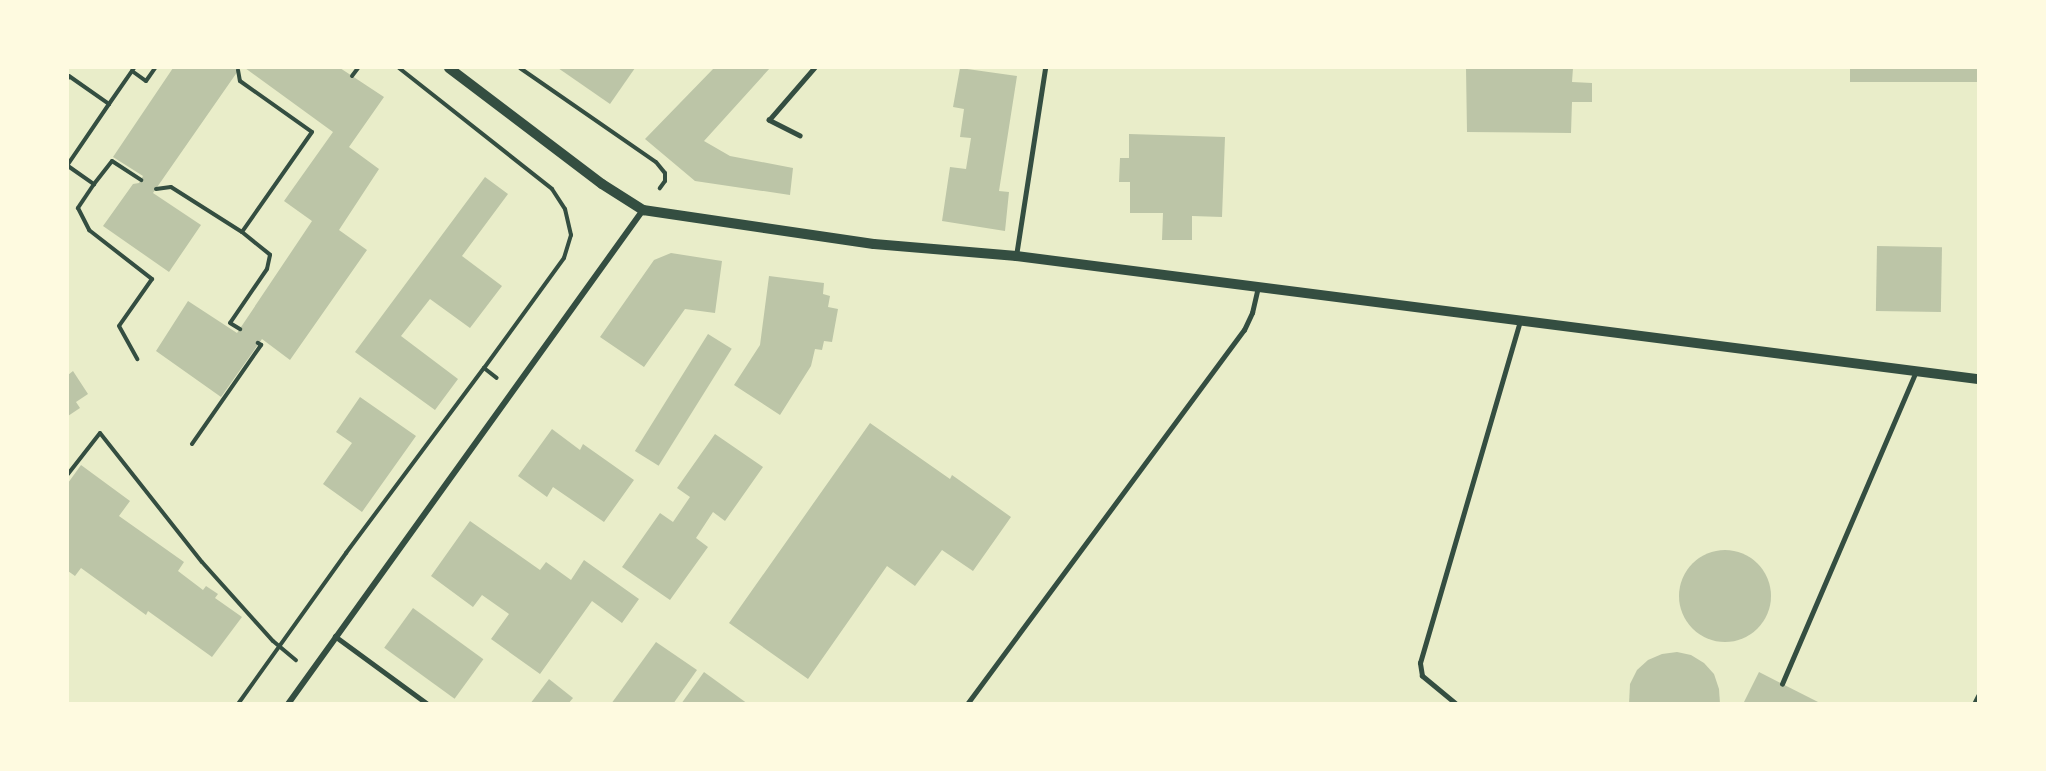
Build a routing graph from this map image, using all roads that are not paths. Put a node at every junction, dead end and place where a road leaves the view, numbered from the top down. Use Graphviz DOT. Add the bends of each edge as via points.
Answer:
graph roads {
  1 [pos="449,68"];
  2 [pos="814,68"];
  3 [pos="1046,68"];
  4 [pos="800,136"];
  5 [pos="643,210"];
  6 [pos="1016,256"];
  7 [pos="1258,287"];
  8 [pos="1520,322"];
  9 [pos="1916,372"];
  10 [pos="1978,379"];
  11 [pos="335,636"];
  12 [pos="1782,684"];
  13 [pos="1978,696"];
  14 [pos="288,704"];
  15 [pos="428,704"];
  16 [pos="967,704"];
  17 [pos="1456,704"];
  18 [pos="1974,704"];
  1 -- 5 [label="street" via="602,184"];
  2 -- 4 [label="lane" via="769,120"];
  3 -- 6 [label="lane"];
  5 -- 6 [label="street" via="874,244"];
  5 -- 11 [label="street"];
  6 -- 7 [label="street"];
  7 -- 8 [label="street"];
  7 -- 16 [label="lane" via="1244,330"];
  8 -- 9 [label="street"];
  8 -- 17 [label="lane" via="1420,663 1422,676"];
  9 -- 10 [label="street"];
  9 -- 12 [label="lane"];
  11 -- 14 [label="street"];
  11 -- 15 [label="lane"];
  13 -- 18 [label="lane"];
}
